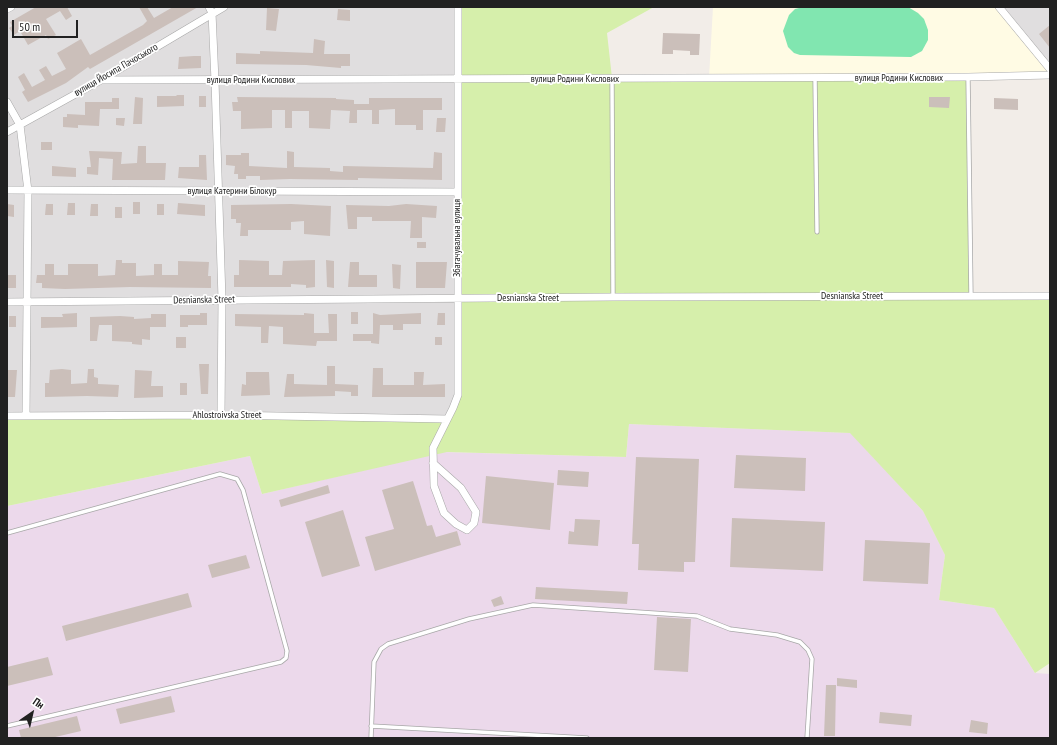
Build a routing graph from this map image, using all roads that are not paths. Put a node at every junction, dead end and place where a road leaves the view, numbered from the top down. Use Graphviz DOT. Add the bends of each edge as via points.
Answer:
graph roads {
  1 [pos="11,7"];
  2 [pos="224,7"];
  3 [pos="458,7"];
  4 [pos="998,7"];
  5 [pos="7,9"];
  6 [pos="211,10"];
  7 [pos="1050,69"];
  8 [pos="1050,75"];
  9 [pos="612,78"];
  10 [pos="815,78"];
  11 [pos="968,78"];
  12 [pos="458,79"];
  13 [pos="101,80"];
  14 [pos="216,81"];
  15 [pos="7,102"];
  16 [pos="20,125"];
  17 [pos="7,132"];
  18 [pos="7,190"];
  19 [pos="28,191"];
  20 [pos="219,192"];
  21 [pos="458,192"];
  22 [pos="817,232"];
  23 [pos="971,296"];
  24 [pos="1050,296"];
  25 [pos="613,297"];
  26 [pos="457,298"];
  27 [pos="222,299"];
  28 [pos="7,302"];
  29 [pos="27,303"];
  30 [pos="221,415"];
  31 [pos="7,416"];
  32 [pos="26,416"];
  33 [pos="447,419"];
  34 [pos="433,464"];
  35 [pos="7,533"];
  36 [pos="7,726"];
  37 [pos="371,726"];
  38 [pos="371,738"];
  39 [pos="587,738"];
  40 [pos="808,738"];
  1 -- 5 [label="street"];
  2 -- 6 [label="street, вулиця Йосипа Пачоського"];
  3 -- 12 [label="street, Збагачувальна вулиця"];
  4 -- 7 [label="street"];
  6 -- 13 [label="street, вулиця Йосипа Пачоського"];
  6 -- 14 [label="street"];
  8 -- 11 [label="street, вулиця Родини Кислових"];
  9 -- 10 [label="street, вулиця Родини Кислових"];
  9 -- 12 [label="street, вулиця Родини Кислових"];
  9 -- 25 [label="lane"];
  10 -- 11 [label="street, вулиця Родини Кислових"];
  10 -- 22 [label="lane"];
  11 -- 23 [label="lane"];
  12 -- 14 [label="street, вулиця Родини Кислових"];
  12 -- 21 [label="street, Збагачувальна вулиця"];
  13 -- 14 [label="street, вулиця Родини Кислових"];
  13 -- 16 [label="street, вулиця Йосипа Пачоського"];
  14 -- 20 [label="street"];
  15 -- 16 [label="street"];
  16 -- 17 [label="street, вулиця Йосипа Пачоського"];
  16 -- 19 [label="street"];
  18 -- 19 [label="street, вулиця Катерини Білокур"];
  19 -- 20 [label="street, вулиця Катерини Білокур"];
  19 -- 29 [label="street"];
  20 -- 21 [label="street, вулиця Катерини Білокур"];
  20 -- 27 [label="street"];
  21 -- 26 [label="street, Збагачувальна вулиця"];
  23 -- 24 [label="street, Desnianska Street"];
  23 -- 25 [label="street, Desnianska Street"];
  25 -- 26 [label="street, Desnianska Street"];
  26 -- 27 [label="street, Desnianska Street"];
  26 -- 33 [label="street, Збагачувальна вулиця" via="458,395"];
  27 -- 29 [label="street, Desnianska Street"];
  27 -- 30 [label="street"];
  28 -- 29 [label="street, Desnianska Street"];
  29 -- 32 [label="street"];
  30 -- 32 [label="street, Ahlostroivska Street"];
  30 -- 33 [label="street, Ahlostroivska Street"];
  31 -- 32 [label="street, Ahlostroivska Street"];
  33 -- 34 [label="street, Збагачувальна вулиця" via="433,448"];
  34 -- 34 [label="street, Збагачувальна вулиця" via="434,486 444,513 466,530 474,523 476,512 461,488"];
  35 -- 36 [label="lane" via="220,474 237,479 243,490 287,651 286,658 281,662"];
  37 -- 38 [label="lane"];
  37 -- 39 [label="lane"];
  37 -- 40 [label="lane" via="374,662 381,649 388,644 469,619 533,606 697,616 730,629 777,635 800,642 812,659"];
}
